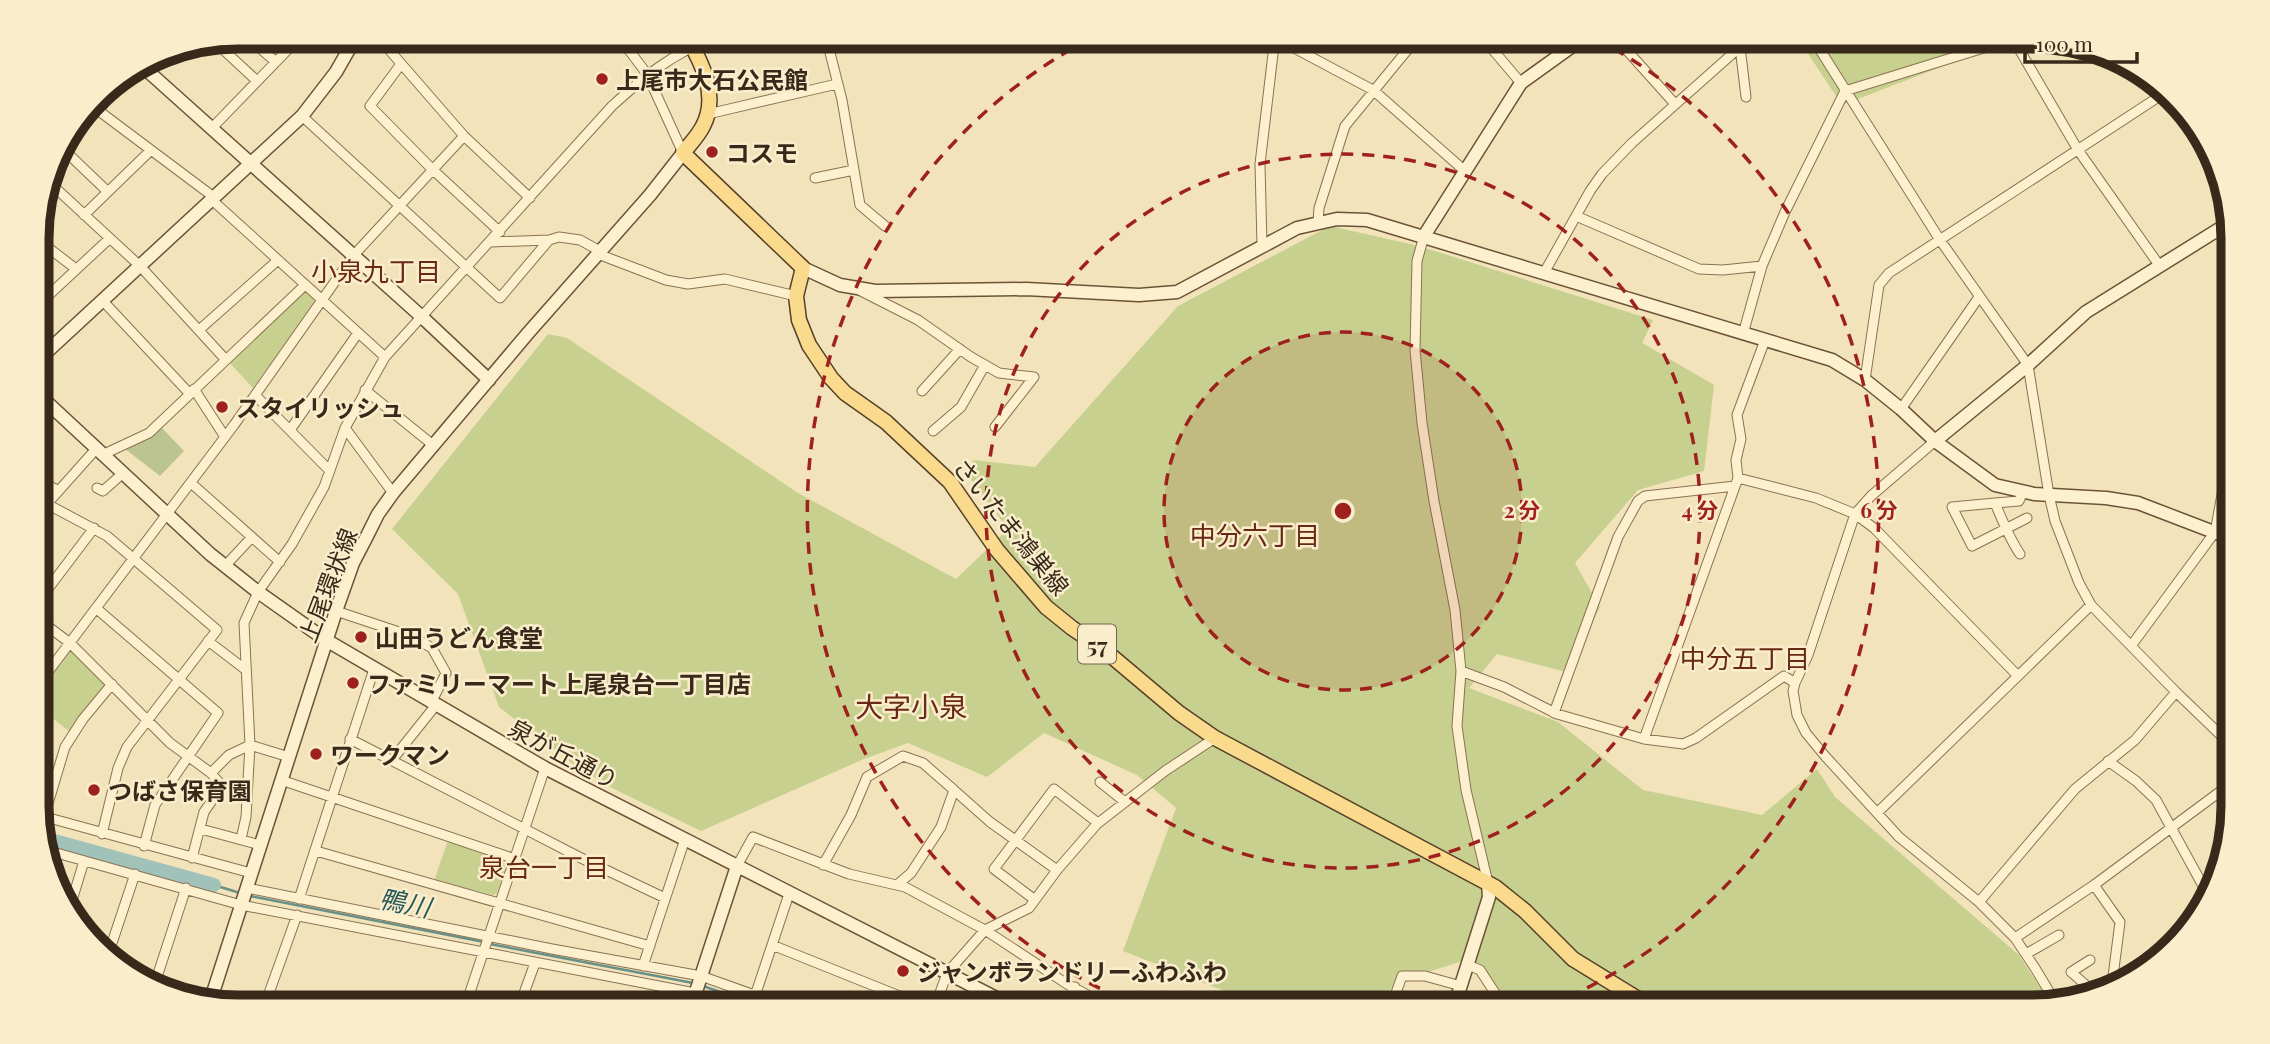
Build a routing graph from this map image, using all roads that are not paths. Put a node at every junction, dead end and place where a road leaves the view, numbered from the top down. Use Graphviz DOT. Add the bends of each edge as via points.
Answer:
graph roads {
  1 [pos="261,49"];
  2 [pos="288,49"];
  3 [pos="349,49"];
  4 [pos="388,49"];
  5 [pos="628,49"];
  6 [pos="679,49"];
  7 [pos="693,49"];
  8 [pos="829,49"];
  9 [pos="1273,49"];
  10 [pos="1296,49"];
  11 [pos="1408,49"];
  12 [pos="1492,49"];
  13 [pos="1568,49"];
  14 [pos="1626,49"];
  15 [pos="1738,49"];
  16 [pos="1740,49"];
  17 [pos="1819,49"];
  18 [pos="1980,49"];
  19 [pos="2021,49"];
  20 [pos="227,50"];
  21 [pos="276,62"];
  22 [pos="401,64"];
  23 [pos="149,72"];
  24 [pos="646,74"];
  25 [pos="257,81"];
  26 [pos="1521,83"];
  27 [pos="837,84"];
  28 [pos="1373,90"];
  29 [pos="1845,91"];
  30 [pos="1746,97"];
  31 [pos="2158,97"];
  32 [pos="1675,104"];
  33 [pos="98,110"];
  34 [pos="708,114"];
  35 [pos="302,116"];
  36 [pos="211,129"];
  37 [pos="464,135"];
  38 [pos="2078,149"];
  39 [pos="151,150"];
  40 [pos="683,153"];
  41 [pos="69,154"];
  42 [pos="251,164"];
  43 [pos="432,169"];
  44 [pos="854,170"];
  45 [pos="1466,172"];
  46 [pos="815,178"];
  47 [pos="55,188"];
  48 [pos="108,192"];
  49 [pos="530,198"];
  50 [pos="213,199"];
  51 [pos="399,206"];
  52 [pos="84,215"];
  53 [pos="1576,216"];
  54 [pos="1318,222"];
  55 [pos="885,226"];
  56 [pos="2220,228"];
  57 [pos="500,232"];
  58 [pos="1424,236"];
  59 [pos="109,239"];
  60 [pos="549,240"];
  61 [pos="1940,240"];
  62 [pos="491,242"];
  63 [pos="1262,246"];
  64 [pos="49,248"];
  65 [pos="599,253"];
  66 [pos="353,256"];
  67 [pos="278,260"];
  68 [pos="2159,265"];
  69 [pos="140,266"];
  70 [pos="1762,266"];
  71 [pos="466,268"];
  72 [pos="803,268"];
  73 [pos="76,269"];
  74 [pos="1544,274"];
  75 [pos="305,285"];
  76 [pos="856,289"];
  77 [pos="49,295"];
  78 [pos="796,296"];
  79 [pos="1979,297"];
  80 [pos="321,299"];
  81 [pos="103,301"];
  82 [pos="422,317"];
  83 [pos="199,330"];
  84 [pos="358,333"];
  85 [pos="1743,334"];
  86 [pos="1765,340"];
  87 [pos="49,349"];
  88 [pos="960,349"];
  89 [pos="385,357"];
  90 [pos="225,359"];
  91 [pos="985,365"];
  92 [pos="2028,365"];
  93 [pos="489,380"];
  94 [pos="1864,380"];
  95 [pos="365,390"];
  96 [pos="192,391"];
  97 [pos="922,391"];
  98 [pos="255,395"];
  99 [pos="49,404"];
  100 [pos="1901,409"];
  101 [pos="345,428"];
  102 [pos="995,428"];
  103 [pos="290,430"];
  104 [pos="933,432"];
  105 [pos="225,437"];
  106 [pos="1935,441"];
  107 [pos="433,445"];
  108 [pos="99,452"];
  109 [pos="329,470"];
  110 [pos="122,474"];
  111 [pos="1736,482"];
  112 [pos="191,483"];
  113 [pos="49,486"];
  114 [pos="97,488"];
  115 [pos="58,490"];
  116 [pos="2024,492"];
  117 [pos="393,493"];
  118 [pos="2049,495"];
  119 [pos="2221,497"];
  120 [pos="49,501"];
  121 [pos="1995,503"];
  122 [pos="49,505"];
  123 [pos="1855,513"];
  124 [pos="166,515"];
  125 [pos="2027,518"];
  126 [pos="94,528"];
  127 [pos="2005,528"];
  128 [pos="2214,532"];
  129 [pos="2221,535"];
  130 [pos="252,537"];
  131 [pos="2020,554"];
  132 [pos="135,558"];
  133 [pos="279,562"];
  134 [pos="225,566"];
  135 [pos="49,587"];
  136 [pos="258,592"];
  137 [pos="2091,605"];
  138 [pos="97,609"];
  139 [pos="336,611"];
  140 [pos="49,627"];
  141 [pos="326,640"];
  142 [pos="208,641"];
  143 [pos="70,643"];
  144 [pos="2131,646"];
  145 [pos="373,669"];
  146 [pos="246,670"];
  147 [pos="49,671"];
  148 [pos="1461,671"];
  149 [pos="2018,676"];
  150 [pos="178,678"];
  151 [pos="1795,682"];
  152 [pos="112,684"];
  153 [pos="2176,692"];
  154 [pos="434,704"];
  155 [pos="1554,713"];
  156 [pos="147,720"];
  157 [pos="2221,735"];
  158 [pos="1215,738"];
  159 [pos="350,739"];
  160 [pos="1644,739"];
  161 [pos="250,745"];
  162 [pos="188,756"];
  163 [pos="289,757"];
  164 [pos="392,760"];
  165 [pos="2108,761"];
  166 [pos="545,768"];
  167 [pos="211,773"];
  168 [pos="281,780"];
  169 [pos="1100,782"];
  170 [pos="954,790"];
  171 [pos="2221,791"];
  172 [pos="49,793"];
  173 [pos="332,799"];
  174 [pos="1125,802"];
  175 [pos="1877,813"];
  176 [pos="50,819"];
  177 [pos="1098,823"];
  178 [pos="2172,827"];
  179 [pos="525,828"];
  180 [pos="201,829"];
  181 [pos="102,834"];
  182 [pos="241,839"];
  183 [pos="685,839"];
  184 [pos="1015,840"];
  185 [pos="260,845"];
  186 [pos="144,846"];
  187 [pos="316,851"];
  188 [pos="55,852"];
  189 [pos="192,858"];
  190 [pos="515,859"];
  191 [pos="84,861"];
  192 [pos="823,865"];
  193 [pos="737,866"];
  194 [pos="1057,870"];
  195 [pos="251,873"];
  196 [pos="135,874"];
  197 [pos="1488,883"];
  198 [pos="897,885"];
  199 [pos="2094,885"];
  200 [pos="2203,886"];
  201 [pos="187,888"];
  202 [pos="247,888"];
  203 [pos="789,894"];
  204 [pos="73,898"];
  205 [pos="665,898"];
  206 [pos="299,899"];
  207 [pos="1035,900"];
  208 [pos="500,902"];
  209 [pos="1979,902"];
  210 [pos="241,905"];
  211 [pos="297,915"];
  212 [pos="985,930"];
  213 [pos="2059,934"];
  214 [pos="489,935"];
  215 [pos="2015,938"];
  216 [pos="772,945"];
  217 [pos="111,946"];
  218 [pos="650,946"];
  219 [pos="483,953"];
  220 [pos="2026,954"];
  221 [pos="2090,961"];
  222 [pos="535,963"];
  223 [pos="1468,965"];
  224 [pos="643,966"];
  225 [pos="947,973"];
  226 [pos="701,976"];
  227 [pos="157,977"];
  228 [pos="2113,977"];
  229 [pos="1461,986"];
  230 [pos="976,987"];
  231 [pos="1074,987"];
  232 [pos="2088,987"];
  233 [pos="213,993"];
  234 [pos="695,993"];
  235 [pos="2050,994"];
  236 [pos="268,995"];
  237 [pos="469,995"];
  238 [pos="524,995"];
  239 [pos="701,995"];
  240 [pos="752,995"];
  241 [pos="755,995"];
  242 [pos="897,995"];
  243 [pos="939,995"];
  244 [pos="974,995"];
  245 [pos="991,995"];
  246 [pos="1070,995"];
  247 [pos="1088,995"];
  248 [pos="1395,995"];
  249 [pos="1458,995"];
  250 [pos="1496,995"];
  251 [pos="1632,995"];
  1 -- 21 [label="street"];
  2 -- 21 [label="street"];
  3 -- 35 [label="street"];
  4 -- 22 [label="street"];
  5 -- 24 [label="street"];
  6 -- 24 [label="street"];
  7 -- 34 [label="main road" via="706,75"];
  8 -- 27 [label="street"];
  9 -- 63 [label="street" via="1260,164"];
  10 -- 28 [label="street"];
  11 -- 28 [label="street"];
  12 -- 26 [label="street"];
  13 -- 26 [label="street"];
  14 -- 32 [label="street"];
  15 -- 32 [label="street"];
  16 -- 30 [label="street"];
  17 -- 29 [label="street"];
  18 -- 29 [label="street"];
  19 -- 38 [label="street"];
  20 -- 25 [label="street"];
  21 -- 25 [label="street"];
  22 -- 37 [label="street"];
  22 -- 43 [label="street" via="370,106"];
  23 -- 36 [label="street"];
  24 -- 40 [label="street"];
  24 -- 49 [label="street"];
  25 -- 36 [label="street"];
  26 -- 45 [label="street"];
  27 -- 34 [label="street"];
  27 -- 44 [label="street"];
  28 -- 45 [label="street"];
  28 -- 54 [label="street" via="1345,126"];
  29 -- 61 [label="street"];
  29 -- 70 [label="street"];
  31 -- 38 [label="street"];
  32 -- 53 [label="street" via="1602,174"];
  33 -- 39 [label="street"];
  34 -- 40 [label="main road"];
  35 -- 42 [label="street"];
  35 -- 51 [label="street"];
  36 -- 42 [label="street"];
  37 -- 43 [label="street"];
  37 -- 49 [label="street"];
  38 -- 61 [label="street"];
  38 -- 68 [label="street"];
  39 -- 48 [label="street"];
  39 -- 50 [label="street"];
  40 -- 65 [label="street, 上尾環状線"];
  40 -- 72 [label="main road"];
  41 -- 48 [label="street"];
  42 -- 50 [label="street"];
  42 -- 66 [label="street"];
  43 -- 51 [label="street"];
  43 -- 57 [label="street"];
  44 -- 46 [label="street"];
  44 -- 55 [label="street" via="860,205"];
  45 -- 58 [label="street"];
  47 -- 52 [label="street"];
  48 -- 52 [label="street"];
  49 -- 57 [label="street"];
  50 -- 67 [label="street"];
  50 -- 69 [label="street"];
  51 -- 66 [label="street"];
  51 -- 71 [label="street"];
  52 -- 59 [label="street"];
  53 -- 70 [label="street" via="1699,269"];
  53 -- 74 [label="street"];
  54 -- 58 [label="street" via="1367,220"];
  54 -- 63 [label="street"];
  56 -- 68 [label="street"];
  57 -- 62 [label="street"];
  58 -- 74 [label="street"];
  58 -- 148 [label="street" via="1417,261 1415,350"];
  59 -- 69 [label="street"];
  59 -- 73 [label="street"];
  60 -- 62 [label="street"];
  60 -- 65 [label="street" via="580,240"];
  60 -- 71 [label="street" via="500,298"];
  61 -- 79 [label="street"];
  61 -- 94 [label="street" via="1889,273 1879,285"];
  62 -- 71 [label="street"];
  63 -- 76 [label="street" via="1177,292"];
  64 -- 73 [label="street"];
  65 -- 78 [label="street" via="666,280 688,284 725,279"];
  65 -- 93 [label="street, 上尾環状線"];
  66 -- 80 [label="street"];
  66 -- 82 [label="street"];
  67 -- 75 [label="street"];
  67 -- 83 [label="street"];
  68 -- 92 [label="street" via="2086,312"];
  69 -- 81 [label="street"];
  69 -- 83 [label="street"];
  70 -- 85 [label="street"];
  71 -- 82 [label="street"];
  72 -- 76 [label="street"];
  72 -- 78 [label="main road, さいたま鴻巣線 / 57"];
  73 -- 77 [label="street"];
  74 -- 85 [label="street"];
  75 -- 80 [label="street"];
  75 -- 90 [label="street"];
  76 -- 88 [label="street" via="918,320"];
  78 -- 158 [label="main road, さいたま鴻巣線 / 57" via="808,345 831,378 950,482 997,550 1046,607"];
  79 -- 92 [label="street"];
  79 -- 100 [label="street"];
  80 -- 84 [label="street"];
  80 -- 98 [label="street"];
  81 -- 87 [label="street"];
  81 -- 96 [label="street"];
  82 -- 89 [label="street"];
  82 -- 93 [label="street"];
  83 -- 90 [label="street"];
  84 -- 89 [label="street"];
  84 -- 103 [label="street"];
  85 -- 86 [label="street"];
  86 -- 94 [label="street" via="1832,360"];
  86 -- 111 [label="street" via="1737,415 1741,439"];
  88 -- 91 [label="street"];
  88 -- 97 [label="street"];
  89 -- 95 [label="street"];
  90 -- 96 [label="street"];
  91 -- 102 [label="street" via="999,373 1034,377"];
  91 -- 104 [label="street" via="961,407"];
  92 -- 106 [label="street"];
  92 -- 118 [label="street"];
  93 -- 107 [label="street, 上尾環状線"];
  94 -- 100 [label="street"];
  95 -- 101 [label="street"];
  95 -- 107 [label="street"];
  96 -- 105 [label="street"];
  96 -- 108 [label="street" via="149,433"];
  98 -- 103 [label="street"];
  98 -- 105 [label="street"];
  99 -- 108 [label="street, 泉が丘通り"];
  100 -- 106 [label="street"];
  101 -- 109 [label="street"];
  101 -- 117 [label="street"];
  103 -- 109 [label="street"];
  105 -- 112 [label="street"];
  106 -- 116 [label="street" via="1995,485"];
  106 -- 123 [label="street"];
  107 -- 117 [label="street, 上尾環状線"];
  108 -- 110 [label="street, 泉が丘通り"];
  108 -- 115 [label="street"];
  109 -- 133 [label="street" via="324,487"];
  110 -- 114 [label="street" via="103,491"];
  110 -- 124 [label="street, 泉が丘通り"];
  111 -- 123 [label="street" via="1816,499"];
  111 -- 155 [label="street" via="1645,496 1638,501 1618,537"];
  111 -- 160 [label="street"];
  112 -- 124 [label="street"];
  112 -- 130 [label="street"];
  113 -- 115 [label="street"];
  115 -- 120 [label="street"];
  116 -- 118 [label="street"];
  116 -- 121 [label="street" via="2019,501"];
  117 -- 139 [label="street, 上尾環状線" via="353,563"];
  118 -- 128 [label="street" via="2138,503"];
  118 -- 137 [label="street" via="2055,521"];
  119 -- 128 [label="street"];
  121 -- 127 [label="street"];
  121 -- 127 [label="street" via="1952,507 1972,545"];
  122 -- 126 [label="street"];
  123 -- 149 [label="street"];
  123 -- 151 [label="street"];
  124 -- 132 [label="street"];
  124 -- 134 [label="street, 泉が丘通り"];
  125 -- 127 [label="street"];
  126 -- 132 [label="street"];
  126 -- 135 [label="street"];
  127 -- 131 [label="street"];
  128 -- 129 [label="street"];
  128 -- 144 [label="street"];
  130 -- 133 [label="street"];
  130 -- 134 [label="street"];
  132 -- 138 [label="street"];
  132 -- 142 [label="street" via="218,630"];
  133 -- 136 [label="street"];
  134 -- 136 [label="street, 泉が丘通り"];
  136 -- 141 [label="street, 泉が丘通り"];
  136 -- 146 [label="street" via="244,623"];
  137 -- 144 [label="street"];
  137 -- 149 [label="street"];
  138 -- 143 [label="street"];
  138 -- 150 [label="street"];
  139 -- 141 [label="street, 上尾環状線"];
  139 -- 154 [label="street" via="409,635 432,648 446,673"];
  140 -- 143 [label="street"];
  141 -- 145 [label="street, 泉が丘通り"];
  141 -- 163 [label="street, 上尾環状線"];
  142 -- 146 [label="street"];
  142 -- 150 [label="street"];
  143 -- 147 [label="street"];
  143 -- 152 [label="street"];
  144 -- 153 [label="street"];
  145 -- 154 [label="street, 泉が丘通り"];
  145 -- 159 [label="street"];
  146 -- 161 [label="street"];
  148 -- 155 [label="street"];
  148 -- 197 [label="street" via="1457,726 1466,790"];
  149 -- 175 [label="street"];
  150 -- 156 [label="street"];
  150 -- 162 [label="street" via="218,713"];
  151 -- 160 [label="street" via="1784,676 1683,744"];
  151 -- 175 [label="street" via="1797,715 1806,733"];
  152 -- 156 [label="street"];
  152 -- 172 [label="street" via="65,747"];
  153 -- 157 [label="street"];
  153 -- 165 [label="street" via="2135,740"];
  154 -- 164 [label="street"];
  154 -- 166 [label="street, 泉が丘通り"];
  155 -- 160 [label="street"];
  156 -- 162 [label="street"];
  156 -- 181 [label="street" via="118,768"];
  158 -- 174 [label="street"];
  158 -- 197 [label="main road, さいたま鴻巣線 / 57"];
  159 -- 164 [label="street"];
  159 -- 173 [label="street"];
  161 -- 163 [label="street"];
  161 -- 167 [label="street" via="229,755"];
  161 -- 182 [label="street"];
  162 -- 167 [label="street"];
  162 -- 186 [label="street" via="155,805"];
  163 -- 168 [label="street, 上尾環状線"];
  164 -- 179 [label="street"];
  165 -- 178 [label="street" via="2156,800"];
  165 -- 209 [label="street" via="2075,789"];
  166 -- 179 [label="street"];
  166 -- 183 [label="street, 泉が丘通り"];
  167 -- 180 [label="street" via="222,786 204,813"];
  168 -- 173 [label="street"];
  168 -- 185 [label="street, 上尾環状線"];
  169 -- 174 [label="street"];
  170 -- 184 [label="street"];
  170 -- 192 [label="street" via="923,763 903,756 867,777"];
  170 -- 198 [label="street" via="941,827 911,873"];
  171 -- 178 [label="street"];
  173 -- 187 [label="street"];
  173 -- 190 [label="street"];
  174 -- 177 [label="street"];
  175 -- 209 [label="street" via="1899,838"];
  176 -- 181 [label="street"];
  177 -- 184 [label="street" via="1054,789"];
  177 -- 194 [label="street"];
  178 -- 199 [label="street"];
  178 -- 200 [label="street"];
  179 -- 190 [label="street"];
  179 -- 205 [label="street"];
  180 -- 182 [label="street"];
  180 -- 189 [label="street"];
  181 -- 186 [label="street"];
  182 -- 185 [label="street"];
  183 -- 193 [label="street, 泉が丘通り"];
  183 -- 205 [label="street"];
  184 -- 194 [label="street"];
  184 -- 207 [label="street" via="994,869"];
  185 -- 195 [label="street, 上尾環状線"];
  186 -- 189 [label="street"];
  187 -- 206 [label="street"];
  187 -- 208 [label="street"];
  188 -- 191 [label="street"];
  189 -- 195 [label="street"];
  190 -- 208 [label="street"];
  191 -- 196 [label="street"];
  191 -- 204 [label="street"];
  192 -- 193 [label="street" via="752,837"];
  192 -- 198 [label="street"];
  193 -- 203 [label="street, 泉が丘通り"];
  193 -- 226 [label="street"];
  194 -- 207 [label="street"];
  195 -- 202 [label="street, 上尾環状線"];
  196 -- 201 [label="street"];
  196 -- 217 [label="street"];
  197 -- 223 [label="street" via="1489,897"];
  197 -- 251 [label="main road, さいたま鴻巣線 / 57" via="1525,911 1573,959"];
  198 -- 212 [label="street"];
  199 -- 215 [label="street"];
  199 -- 228 [label="street" via="2120,922"];
  201 -- 210 [label="street"];
  201 -- 227 [label="street"];
  202 -- 206 [label="street"];
  202 -- 210 [label="street, 上尾環状線"];
  203 -- 216 [label="street"];
  203 -- 225 [label="street, 泉が丘通り"];
  205 -- 218 [label="street"];
  206 -- 214 [label="street"];
  207 -- 212 [label="street" via="1029,908"];
  208 -- 214 [label="street"];
  208 -- 218 [label="street"];
  209 -- 215 [label="street"];
  210 -- 211 [label="street"];
  210 -- 233 [label="street, 上尾環状線"];
  211 -- 219 [label="street"];
  211 -- 236 [label="street"];
  212 -- 225 [label="street"];
  212 -- 231 [label="street"];
  213 -- 220 [label="street"];
  214 -- 219 [label="street"];
  214 -- 224 [label="street"];
  215 -- 220 [label="street"];
  216 -- 241 [label="street"];
  216 -- 242 [label="street"];
  218 -- 224 [label="street"];
  219 -- 222 [label="street"];
  219 -- 237 [label="street"];
  220 -- 235 [label="street"];
  221 -- 232 [label="street" via="2071,972"];
  222 -- 234 [label="street"];
  222 -- 238 [label="street"];
  223 -- 229 [label="street"];
  223 -- 250 [label="street" via="1480,970"];
  224 -- 226 [label="street"];
  225 -- 230 [label="street, 泉が丘通り"];
  225 -- 243 [label="street"];
  226 -- 234 [label="street"];
  226 -- 240 [label="street"];
  229 -- 248 [label="street" via="1425,976 1402,976"];
  229 -- 249 [label="street"];
  230 -- 244 [label="street"];
  230 -- 245 [label="street, 泉が丘通り"];
  231 -- 246 [label="street"];
  231 -- 247 [label="street"];
  234 -- 239 [label="street"];
}
